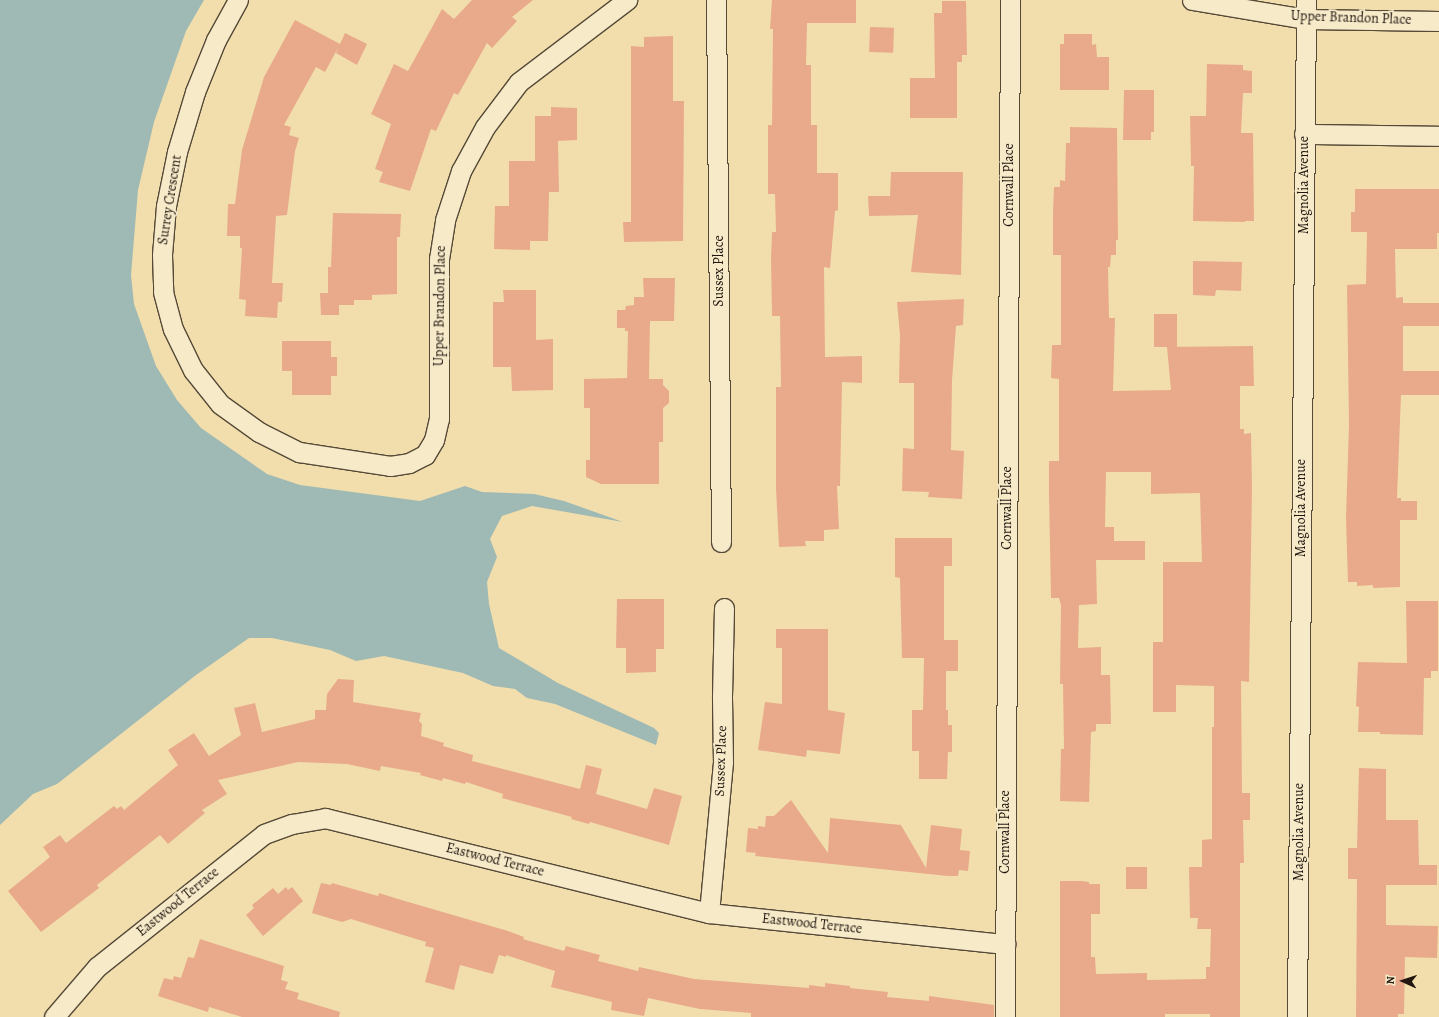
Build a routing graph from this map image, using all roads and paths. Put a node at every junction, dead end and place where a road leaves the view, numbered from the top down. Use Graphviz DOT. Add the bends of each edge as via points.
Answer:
graph roads {
  1 [pos="238,0"];
  2 [pos="627,0"];
  3 [pos="716,0"];
  4 [pos="1010,0"];
  5 [pos="1192,0"];
  6 [pos="1306,0"];
  7 [pos="1306,19"];
  8 [pos="1439,21"];
  9 [pos="1304,134"];
  10 [pos="1439,136"];
  11 [pos="390,466"];
  12 [pos="720,542"];
  13 [pos="724,608"];
  14 [pos="710,913"];
  15 [pos="1005,944"];
  16 [pos="54,1017"];
  17 [pos="1005,1017"];
  18 [pos="1297,1017"];
  1 -- 11 [label="street, Surrey Crescent" via="216,40 195,92 177,152 168,198 162,255 163,284 173,329 193,370 220,404 260,432 299,452"];
  2 -- 11 [label="street, Upper Brandon Place" via="519,82 485,127 461,171 444,220 439,259 439,419 434,440 425,455 409,463"];
  3 -- 12 [label="street, Sussex Place"];
  4 -- 15 [label="street, Cornwall Place"];
  5 -- 7 [label="street, Upper Brandon Place"];
  6 -- 7 [label="street, Magnolia Avenue"];
  7 -- 8 [label="street, Upper Brandon Place"];
  7 -- 9 [label="street, Magnolia Avenue"];
  9 -- 10 [label="street"];
  9 -- 18 [label="street, Magnolia Avenue"];
  13 -- 14 [label="street, Sussex Place" via="723,762"];
  14 -- 15 [label="street, Eastwood Terrace"];
  14 -- 16 [label="street, Eastwood Terrace" via="325,818 292,824 264,834 172,905 97,968"];
  15 -- 17 [label="street, Cornwall Place"];
}
